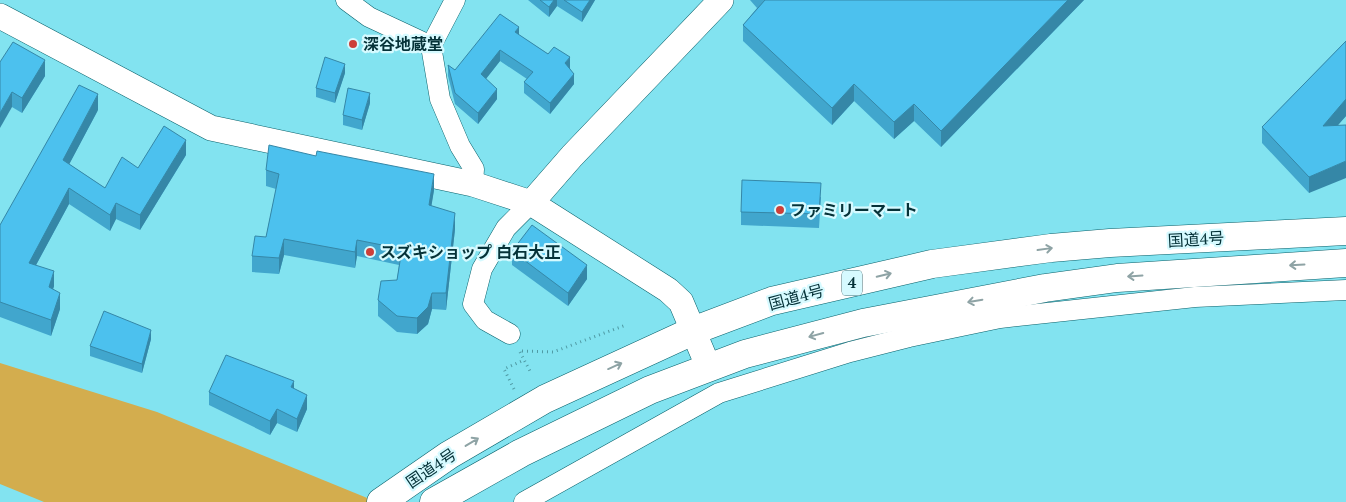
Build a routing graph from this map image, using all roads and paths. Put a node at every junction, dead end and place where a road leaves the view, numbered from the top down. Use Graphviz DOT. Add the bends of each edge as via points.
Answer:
graph roads {
  1 [pos="346,0"];
  2 [pos="455,0"];
  3 [pos="721,0"];
  4 [pos="0,16"];
  5 [pos="431,46"];
  6 [pos="473,184"];
  7 [pos="531,203"];
  8 [pos="1346,232"];
  9 [pos="1346,262"];
  10 [pos="1346,290"];
  11 [pos="626,325"];
  12 [pos="695,330"];
  13 [pos="515,343"];
  14 [pos="524,360"];
  15 [pos="708,366"];
  16 [pos="515,390"];
  17 [pos="391,495"];
  18 [pos="434,502"];
  19 [pos="524,502"];
  1 -- 5 [label="street" via="369,17"];
  2 -- 5 [label="street"];
  3 -- 7 [label="street"];
  4 -- 6 [label="street" via="211,128"];
  5 -- 6 [label="street" via="440,99 460,146 474,169"];
  6 -- 7 [label="street"];
  7 -- 12 [label="street" via="668,290 681,302"];
  7 -- 13 [label="street" via="506,228 482,269 473,304 485,320"];
  12 -- 8 [label="highway, 国道4号 / 4, one-way" via="772,302 932,264 1110,243"];
  9 -- 15 [label="highway, 国道4号, one-way" via="1126,277 1045,288 863,322"];
  10 -- 19 [label="street" via="1195,297 1000,318 850,352 719,393"];
  11 -- 13 [label="path" via="553,352"];
  12 -- 15 [label="street"];
  17 -- 12 [label="highway, 国道4号 / 4, one-way" via="449,455 545,398"];
  14 -- 16 [label="path" via="504,369"];
  15 -- 18 [label="highway, 国道4号" via="650,390 520,453"];
}
